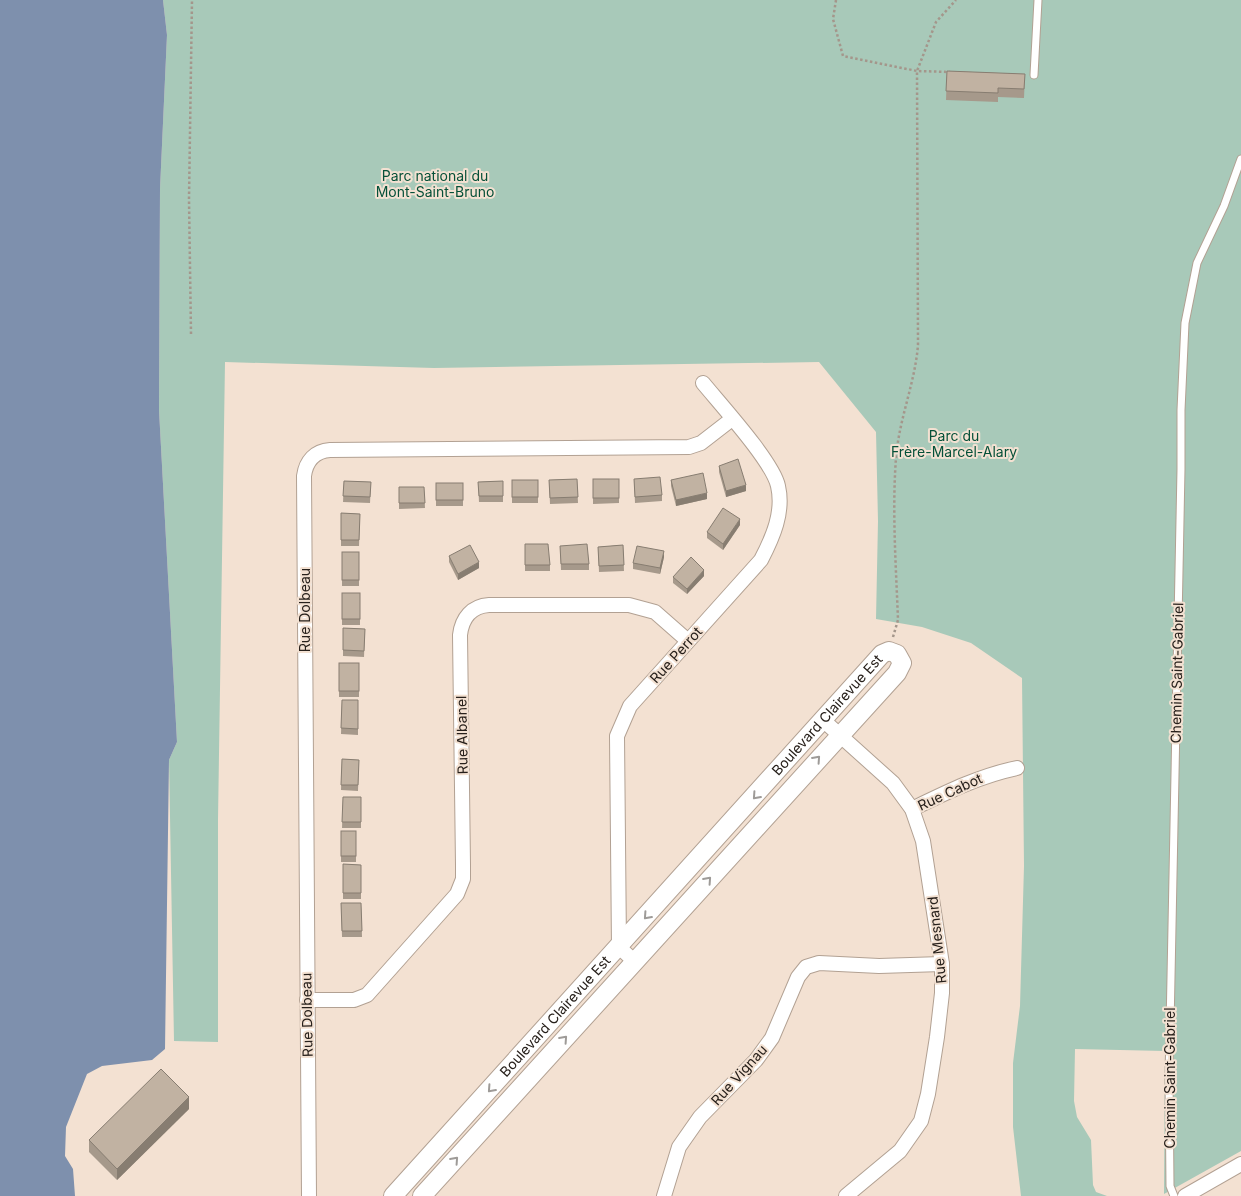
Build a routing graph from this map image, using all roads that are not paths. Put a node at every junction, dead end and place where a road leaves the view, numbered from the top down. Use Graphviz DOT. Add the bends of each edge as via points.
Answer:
graph roads {
  1 [pos="1038,0"];
  2 [pos="1034,75"];
  3 [pos="1241,159"];
  4 [pos="703,383"];
  5 [pos="732,419"];
  6 [pos="688,641"];
  7 [pos="824,721"];
  8 [pos="840,734"];
  9 [pos="1017,768"];
  10 [pos="912,809"];
  11 [pos="619,947"];
  12 [pos="634,961"];
  13 [pos="942,964"];
  14 [pos="307,1000"];
  15 [pos="1241,1164"];
  16 [pos="401,1193"];
  17 [pos="309,1196"];
  18 [pos="422,1196"];
  19 [pos="664,1196"];
  20 [pos="846,1196"];
  21 [pos="1174,1196"];
  22 [pos="1184,1196"];
  1 -- 2 [label="lane"];
  3 -- 21 [label="lane, Chemin Saint-Gabriel" via="1224,206 1197,263 1185,323 1170,1069 1170,1186"];
  4 -- 5 [label="street, Rue Perrot"];
  5 -- 6 [label="street, Rue Perrot" via="770,466 778,486 775,534 762,560"];
  5 -- 14 [label="street, Rue Dolbeau" via="701,443 685,447 336,450 321,451 310,459 304,476"];
  6 -- 11 [label="street, Rue Perrot" via="630,706 616,736"];
  6 -- 14 [label="street, Rue Albanel" via="655,612 629,605 489,605 469,613 460,634 463,865 460,889 367,995 354,1000"];
  7 -- 8 [label="street, Rue Mesnard"];
  7 -- 8 [label="street, Boulevard Clairevue Est" via="882,654 890,651 899,657 901,668"];
  7 -- 11 [label="street, Boulevard Clairevue Est, one-way"];
  8 -- 10 [label="street, Rue Mesnard" via="893,782"];
  12 -- 8 [label="street, Boulevard Clairevue Est, one-way"];
  9 -- 10 [label="street, Rue Cabot" via="964,783"];
  10 -- 13 [label="street, Rue Mesnard" via="923,841"];
  11 -- 12 [label="street"];
  11 -- 16 [label="street, Boulevard Clairevue Est, one-way"];
  18 -- 12 [label="street, Boulevard Clairevue Est, one-way"];
  13 -- 19 [label="street, Rue Vignau" via="879,966 819,963 806,967 772,1038 756,1060 700,1117 679,1147"];
  13 -- 20 [label="street, Rue Mesnard" via="937,1037 921,1121 900,1151"];
  14 -- 17 [label="street, Rue Dolbeau"];
  15 -- 22 [label="street"];
}
